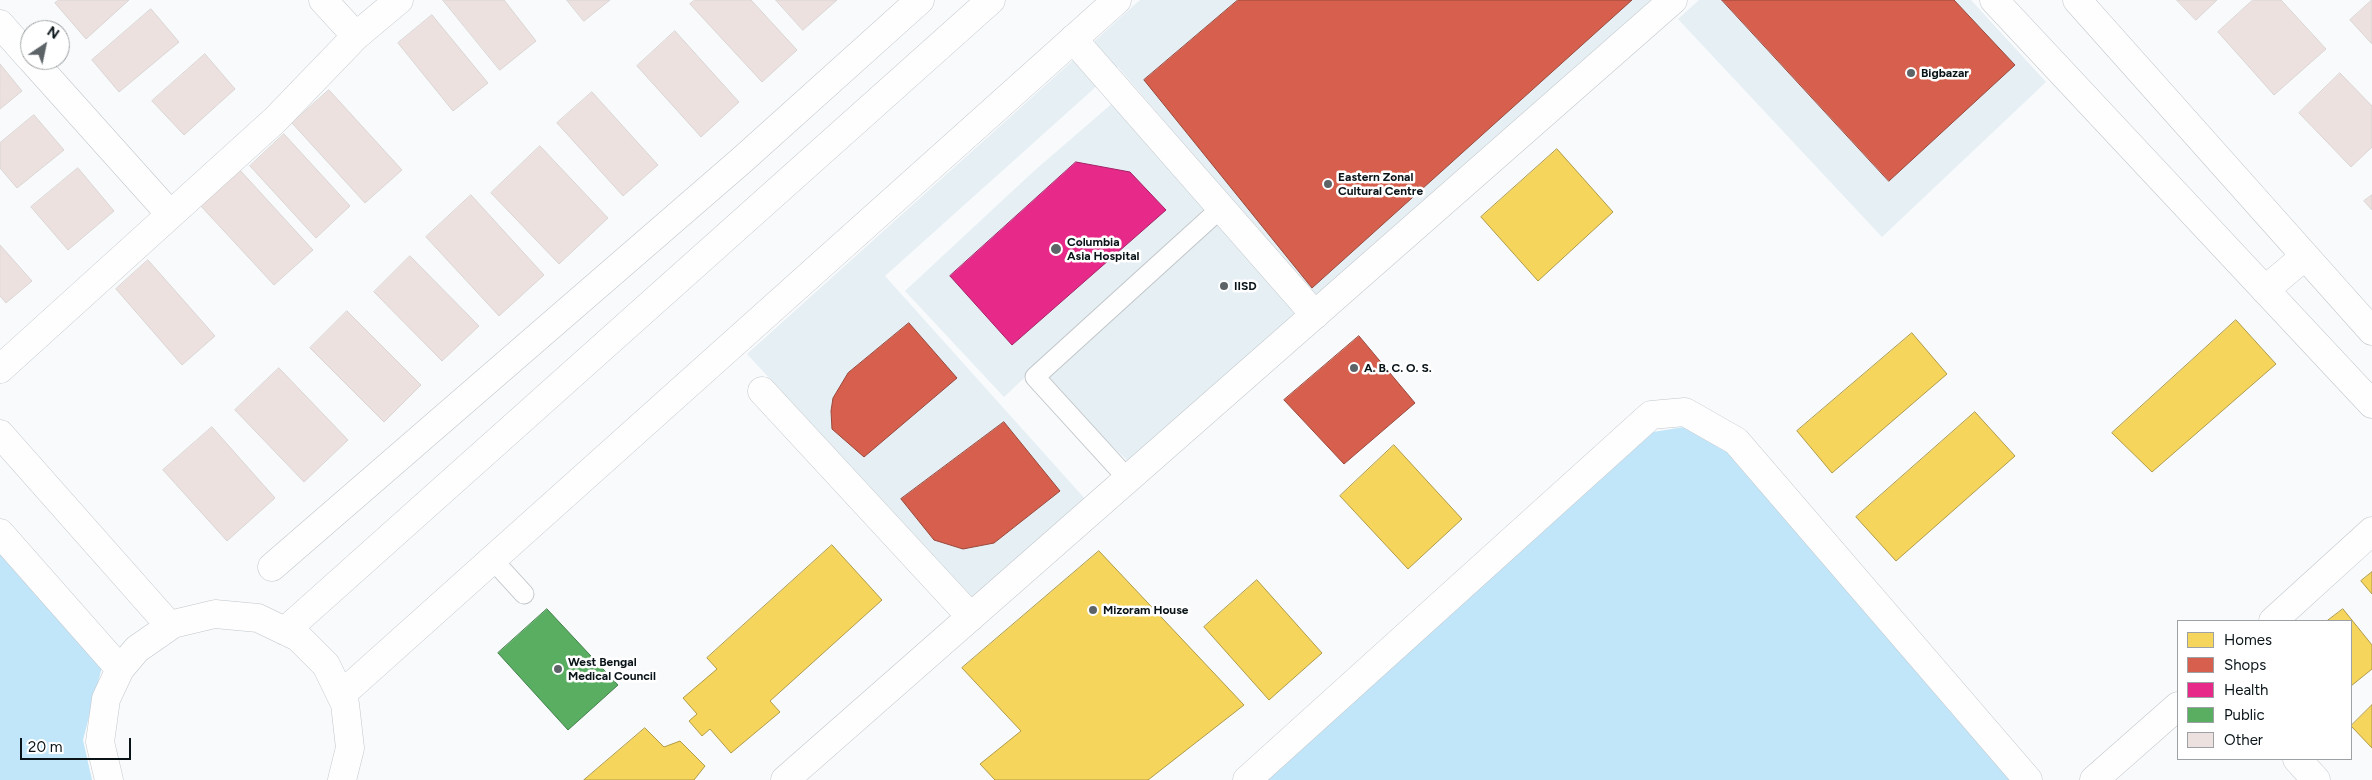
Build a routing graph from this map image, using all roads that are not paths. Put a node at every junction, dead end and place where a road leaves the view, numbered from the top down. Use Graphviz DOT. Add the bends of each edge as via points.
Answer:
graph roads {
  1 [pos="323,0"];
  2 [pos="399,0"];
  3 [pos="920,0"];
  4 [pos="991,0"];
  5 [pos="1117,0"];
  6 [pos="1673,0"];
  7 [pos="1994,0"];
  8 [pos="2077,0"];
  9 [pos="0,24"];
  10 [pos="356,36"];
  11 [pos="1073,39"];
  12 [pos="20,47"];
  13 [pos="41,70"];
  14 [pos="1221,208"];
  15 [pos="170,214"];
  16 [pos="2305,256"];
  17 [pos="2265,290"];
  18 [pos="1315,315"];
  19 [pos="2372,331"];
  20 [pos="0,368"];
  21 [pos="762,391"];
  22 [pos="2372,404"];
  23 [pos="0,434"];
  24 [pos="1128,479"];
  25 [pos="2372,531"];
  26 [pos="0,533"];
  27 [pos="492,559"];
  28 [pos="272,567"];
  29 [pos="524,594"];
  30 [pos="971,617"];
  31 [pos="2274,620"];
  32 [pos="170,626"];
  33 [pos="285,631"];
  34 [pos="120,669"];
  35 [pos="341,695"];
  36 [pos="2177,707"];
  37 [pos="2298,760"];
  38 [pos="109,780"];
  39 [pos="342,780"];
  40 [pos="785,780"];
  41 [pos="1247,780"];
  42 [pos="2028,780"];
  43 [pos="2094,780"];
  44 [pos="2316,780"];
  1 -- 10 [label="street"];
  2 -- 10 [label="street"];
  3 -- 28 [label="street" via="742,160"];
  4 -- 33 [label="street"];
  5 -- 11 [label="street"];
  6 -- 18 [label="street"];
  7 -- 17 [label="street"];
  8 -- 16 [label="street"];
  9 -- 12 [label="street"];
  10 -- 15 [label="street" via="275,120"];
  11 -- 14 [label="street"];
  11 -- 27 [label="street"];
  13 -- 15 [label="street"];
  14 -- 18 [label="street"];
  14 -- 24 [label="lane" via="1035,377"];
  15 -- 20 [label="street"];
  16 -- 17 [label="street"];
  16 -- 19 [label="street"];
  17 -- 22 [label="street"];
  18 -- 24 [label="street"];
  21 -- 30 [label="street"];
  23 -- 32 [label="street"];
  24 -- 30 [label="street"];
  25 -- 31 [label="street"];
  26 -- 34 [label="street"];
  27 -- 29 [label="lane"];
  27 -- 35 [label="street"];
  30 -- 40 [label="street"];
  32 -- 33 [label="street" via="215,614 258,618"];
  32 -- 34 [label="street" via="137,649"];
  33 -- 35 [label="street" via="298,637 326,665"];
  34 -- 38 [label="street" via="106,699 100,742"];
  35 -- 39 [label="street" via="350,748"];
  36 -- 43 [label="street"];
  37 -- 44 [label="street"];
  41 -- 42 [label="street" via="1651,415 1685,412 1736,441"];
}
